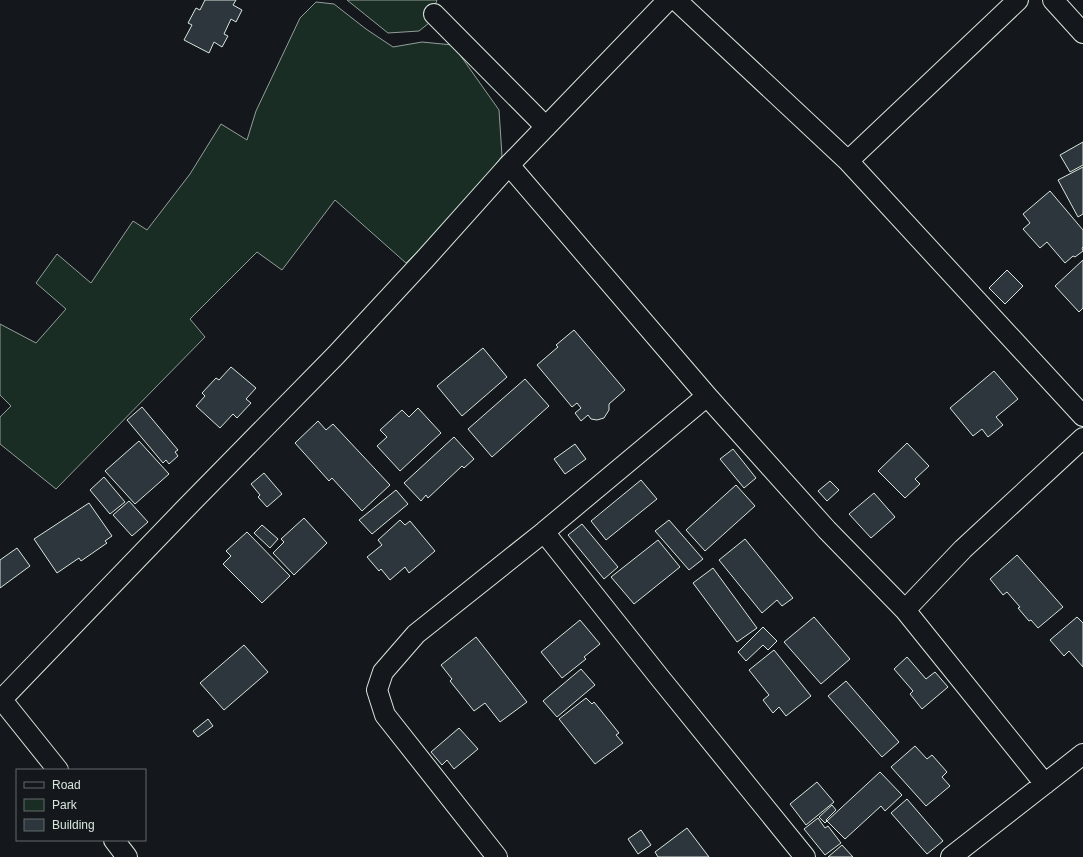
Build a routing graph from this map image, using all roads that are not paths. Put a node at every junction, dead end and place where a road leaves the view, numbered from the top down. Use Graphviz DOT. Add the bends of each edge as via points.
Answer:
graph roads {
  1 [pos="668,0"];
  2 [pos="676,0"];
  3 [pos="1018,0"];
  4 [pos="1053,0"];
  5 [pos="434,14"];
  6 [pos="1083,33"];
  7 [pos="546,127"];
  8 [pos="848,161"];
  9 [pos="509,165"];
  10 [pos="707,396"];
  11 [pos="1083,416"];
  12 [pos="1083,438"];
  13 [pos="544,532"];
  14 [pos="905,610"];
  15 [pos="1,701"];
  16 [pos="1083,754"];
  17 [pos="57,769"];
  18 [pos="1045,784"];
  19 [pos="115,841"];
  20 [pos="127,857"];
  21 [pos="497,857"];
  22 [pos="804,857"];
  23 [pos="951,857"];
  1 -- 7 [label="street"];
  2 -- 8 [label="street"];
  3 -- 8 [label="street"];
  4 -- 6 [label="street"];
  5 -- 7 [label="street"];
  7 -- 9 [label="street"];
  8 -- 11 [label="street"];
  9 -- 10 [label="street"];
  9 -- 15 [label="street" via="336,355"];
  10 -- 13 [label="street"];
  10 -- 14 [label="street" via="826,530"];
  12 -- 14 [label="street" via="963,549"];
  13 -- 21 [label="street" via="416,634 383,672 377,690 385,715"];
  13 -- 22 [label="street"];
  14 -- 18 [label="street"];
  15 -- 17 [label="street"];
  16 -- 18 [label="street"];
  18 -- 23 [label="street"];
  19 -- 20 [label="street"];
}
